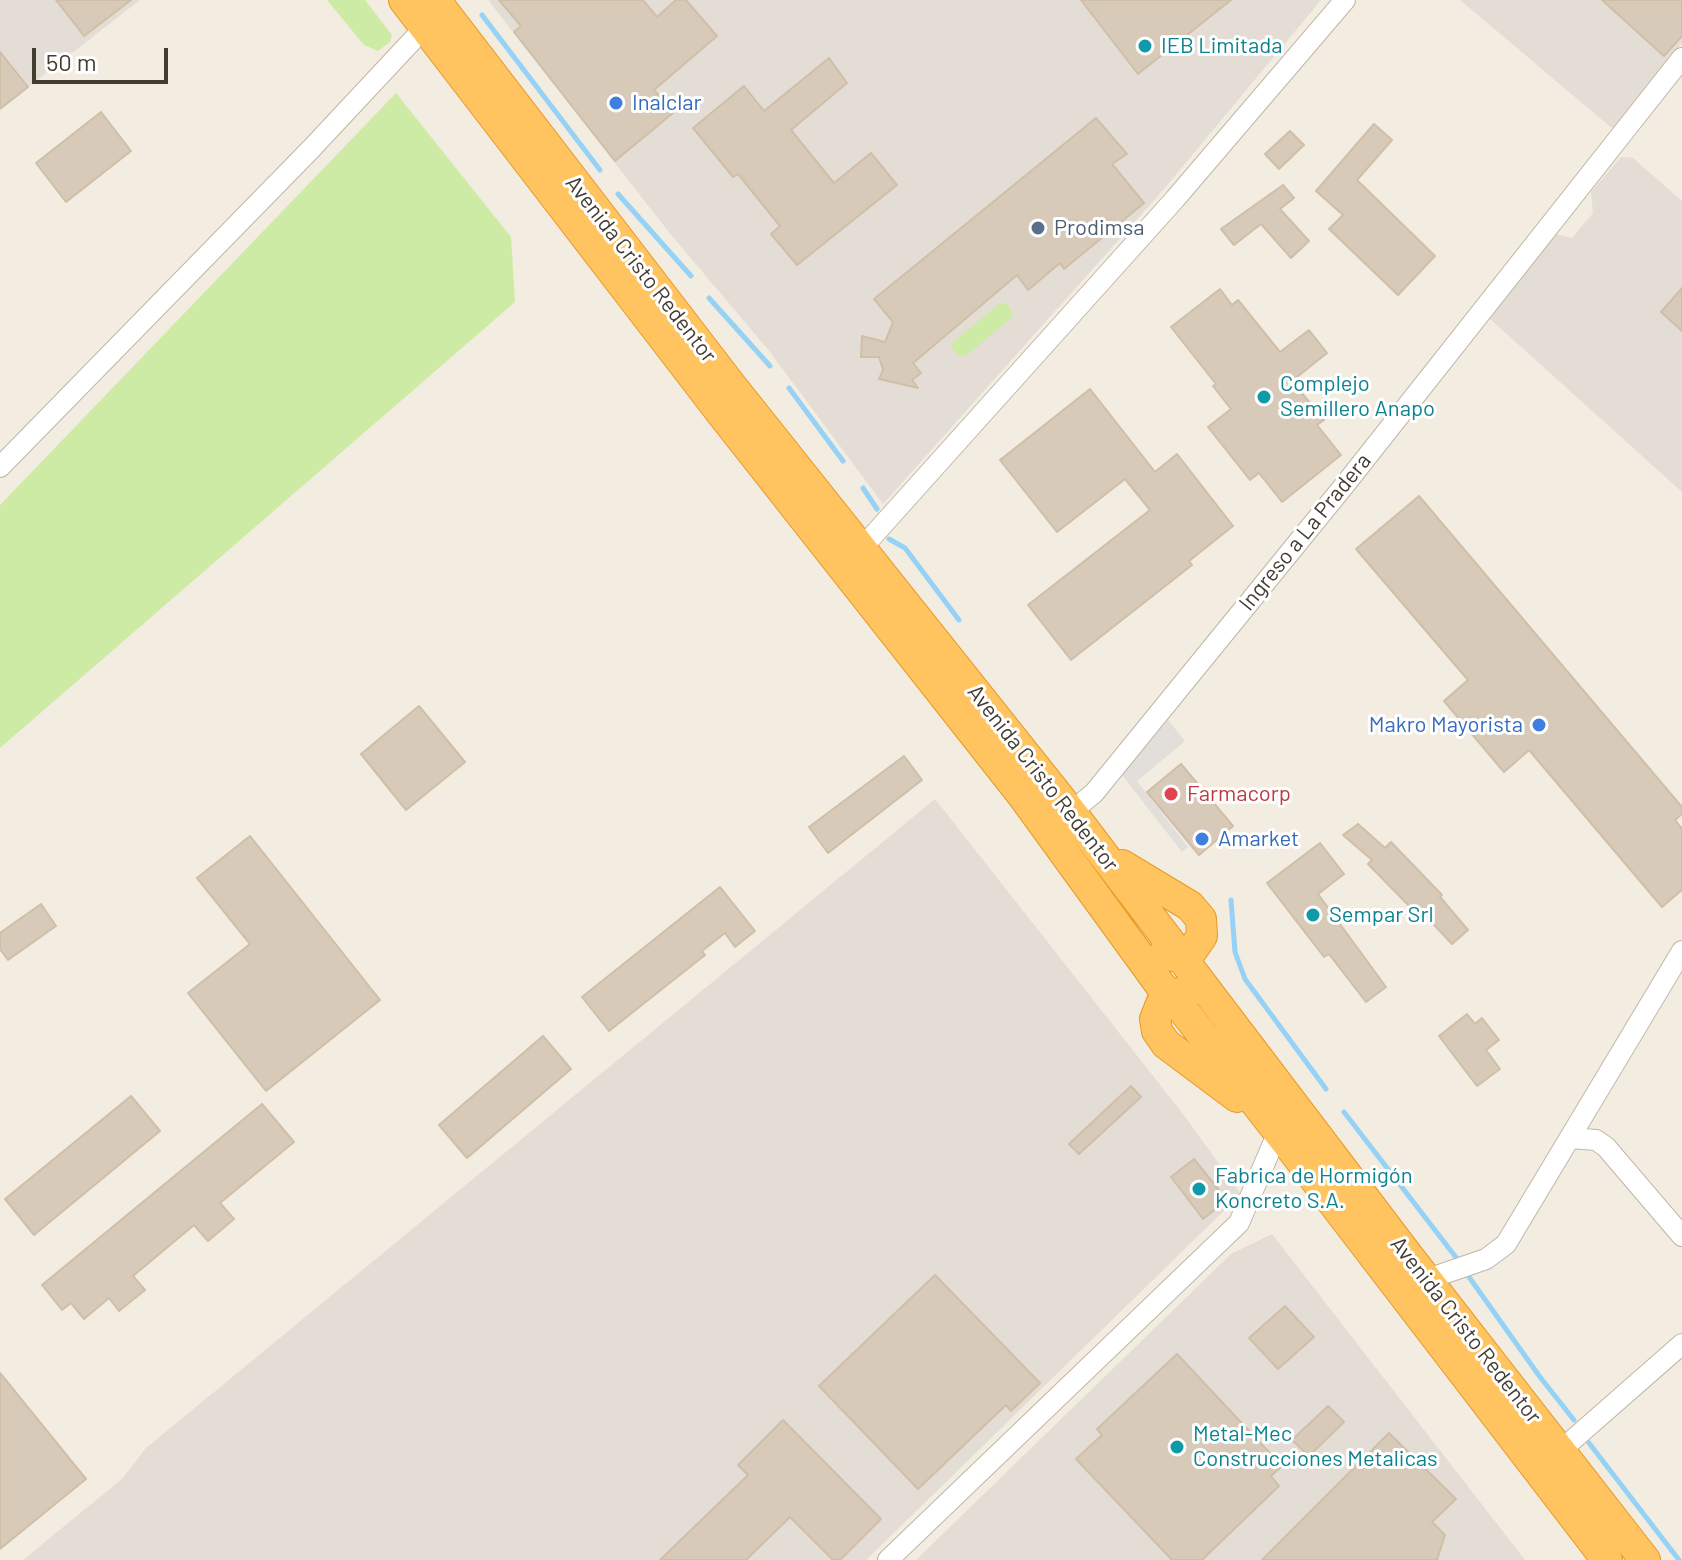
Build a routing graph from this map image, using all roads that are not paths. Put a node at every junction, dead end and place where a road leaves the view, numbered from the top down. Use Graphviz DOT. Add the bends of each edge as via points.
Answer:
graph roads {
  1 [pos="404,0"];
  2 [pos="1345,0"];
  3 [pos="430,13"];
  4 [pos="1682,58"];
  5 [pos="0,467"];
  6 [pos="861,549"];
  7 [pos="1023,796"];
  8 [pos="1071,812"];
  9 [pos="1681,957"];
  10 [pos="1183,958"];
  11 [pos="1172,996"];
  12 [pos="1270,1122"];
  13 [pos="1308,1122"];
  14 [pos="1571,1138"];
  15 [pos="1682,1236"];
  16 [pos="1428,1279"];
  17 [pos="1682,1344"];
  18 [pos="1560,1451"];
  19 [pos="888,1560"];
  20 [pos="1607,1560"];
  21 [pos="1645,1560"];
  1 -- 3 [label="highway, Avenida Cristo Redentor"];
  2 -- 6 [label="street" via="1175,199"];
  3 -- 5 [label="street" via="311,149"];
  3 -- 6 [label="highway, Avenida Cristo Redentor"];
  3 -- 7 [label="highway, Avenida Cristo Redentor" via="722,414"];
  4 -- 8 [label="street, Ingreso a La Pradera" via="1349,479 1094,793"];
  6 -- 8 [label="highway, Avenida Cristo Redentor"];
  7 -- 10 [label="highway" via="1062,833 1152,944"];
  7 -- 11 [label="highway, Avenida Cristo Redentor"];
  8 -- 10 [label="highway, Avenida Cristo Redentor" via="1098,847 1198,914 1202,936"];
  9 -- 14 [label="street"];
  10 -- 13 [label="highway, Avenida Cristo Redentor"];
  11 -- 12 [label="highway" via="1161,1004 1155,1019 1166,1044"];
  11 -- 13 [label="highway" via="1194,994 1258,1074"];
  12 -- 19 [label="street" via="1239,1223"];
  12 -- 20 [label="highway, Avenida Cristo Redentor"];
  13 -- 16 [label="highway, Avenida Cristo Redentor"];
  14 -- 15 [label="street" via="1596,1140 1606,1147"];
  14 -- 16 [label="street" via="1498,1252"];
  16 -- 18 [label="highway, Avenida Cristo Redentor"];
  17 -- 18 [label="street"];
  18 -- 21 [label="highway, Avenida Cristo Redentor"];
}
